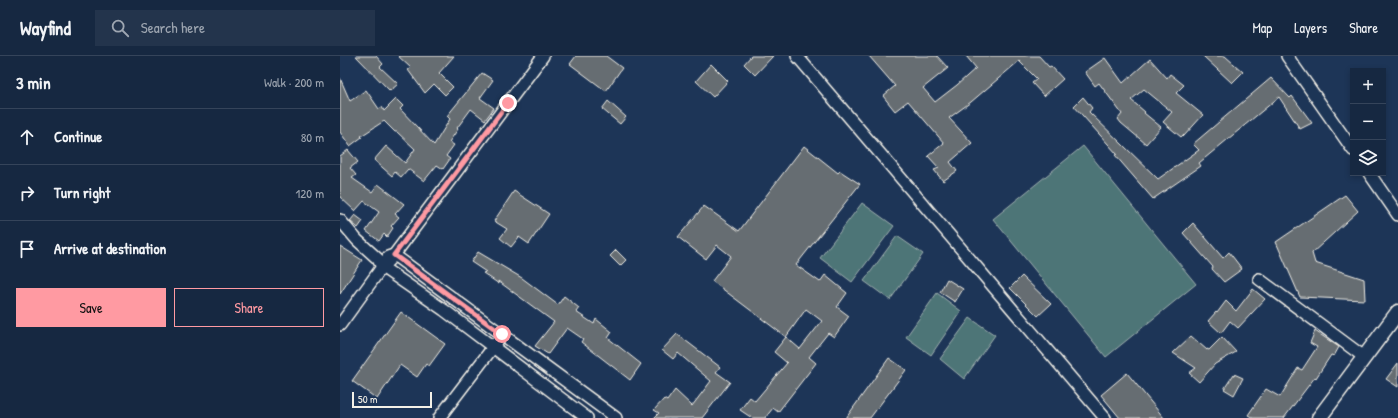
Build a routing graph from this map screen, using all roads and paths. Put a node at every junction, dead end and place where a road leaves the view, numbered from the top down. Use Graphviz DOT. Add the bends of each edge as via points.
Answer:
graph roads {
  1 [pos="543,56"];
  2 [pos="797,56"];
  3 [pos="1287,56"];
  4 [pos="1350,146"];
  5 [pos="1371,176"];
  6 [pos="1398,215"];
  7 [pos="340,220"];
  8 [pos="394,255"];
  9 [pos="380,263"];
  10 [pos="1259,278"];
  11 [pos="1398,312"];
  12 [pos="340,325"];
  13 [pos="502,334"];
  14 [pos="493,348"];
  15 [pos="1364,357"];
  16 [pos="585,417"];
  17 [pos="439,418"];
  18 [pos="616,418"];
  19 [pos="1105,418"];
  20 [pos="1319,418"];
  1 -- 8 [label="street"];
  2 -- 19 [label="street"];
  3 -- 4 [label="street"];
  5 -- 6 [label="street"];
  7 -- 9 [label="street"];
  8 -- 9 [label="street"];
  8 -- 13 [label="street"];
  9 -- 12 [label="street"];
  9 -- 14 [label="street"];
  10 -- 15 [label="street"];
  11 -- 15 [label="main road"];
  13 -- 14 [label="street"];
  13 -- 18 [label="street"];
  14 -- 16 [label="street"];
  14 -- 17 [label="street"];
  15 -- 20 [label="main road"];
}
